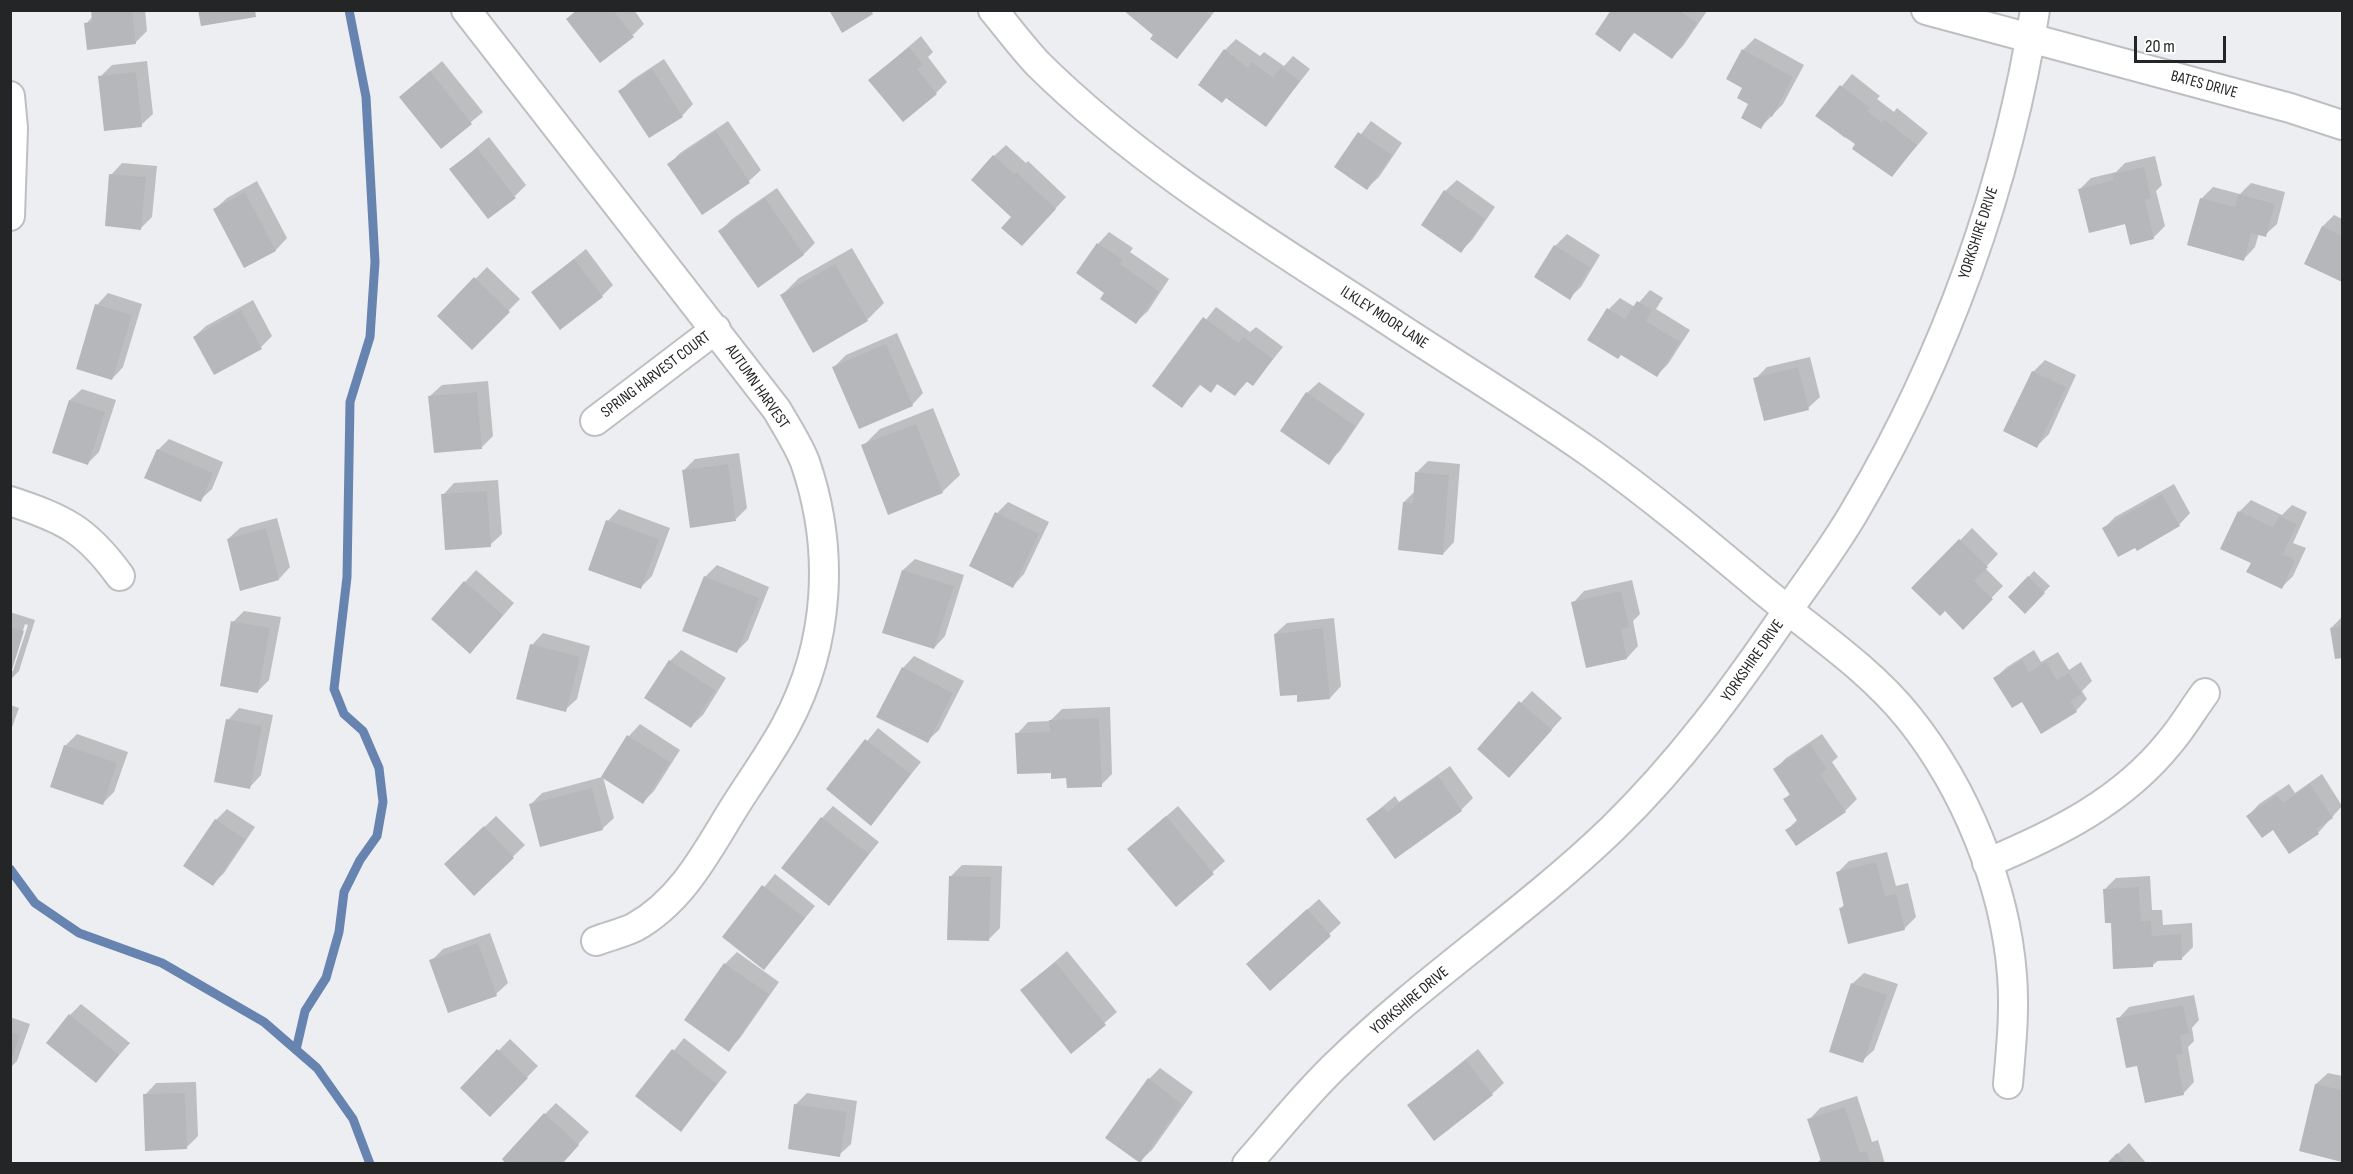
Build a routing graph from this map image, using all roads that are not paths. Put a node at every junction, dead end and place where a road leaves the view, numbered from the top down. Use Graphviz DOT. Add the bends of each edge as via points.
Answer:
graph roads {
  1 [pos="466,10"];
  2 [pos="993,10"];
  3 [pos="1926,10"];
  4 [pos="2035,10"];
  5 [pos="2031,38"];
  6 [pos="10,96"];
  7 [pos="2343,125"];
  8 [pos="10,216"];
  9 [pos="716,329"];
  10 [pos="595,421"];
  11 [pos="10,501"];
  12 [pos="120,576"];
  13 [pos="1788,611"];
  14 [pos="2205,693"];
  15 [pos="1987,863"];
  16 [pos="596,941"];
  17 [pos="2008,1084"];
  18 [pos="1247,1164"];
  1 -- 9 [label="street, AUTUMN HARVEST"];
  2 -- 13 [label="street, ILKLEY MOOR LANE" via="1052,77 1109,129 1189,190 1592,454"];
  3 -- 5 [label="street, BATES DRIVE"];
  4 -- 5 [label="street, YORKSHIRE DRIVE"];
  5 -- 7 [label="street, BATES DRIVE"];
  5 -- 13 [label="street, YORKSHIRE DRIVE" via="2002,161 1960,290 1919,388 1856,510"];
  6 -- 8 [label="street"];
  9 -- 10 [label="street, SPRING HARVEST COURT"];
  9 -- 16 [label="street, AUTUMN HARVEST" via="777,410 804,460 818,508 826,563 823,614 812,662 787,724 687,882 662,909 634,927"];
  11 -- 12 [label="street" via="77,528 100,549"];
  13 -- 15 [label="street, ILKLEY MOOR LANE" via="1873,678 1910,719 1964,807"];
  13 -- 18 [label="street, YORKSHIRE DRIVE" via="1732,693 1672,766 1614,827 1541,895 1338,1062"];
  14 -- 15 [label="street" via="2170,743 2142,773 2099,808 2048,838"];
  15 -- 17 [label="street, ILKLEY MOOR LANE" via="2003,917 2012,973"];
}
